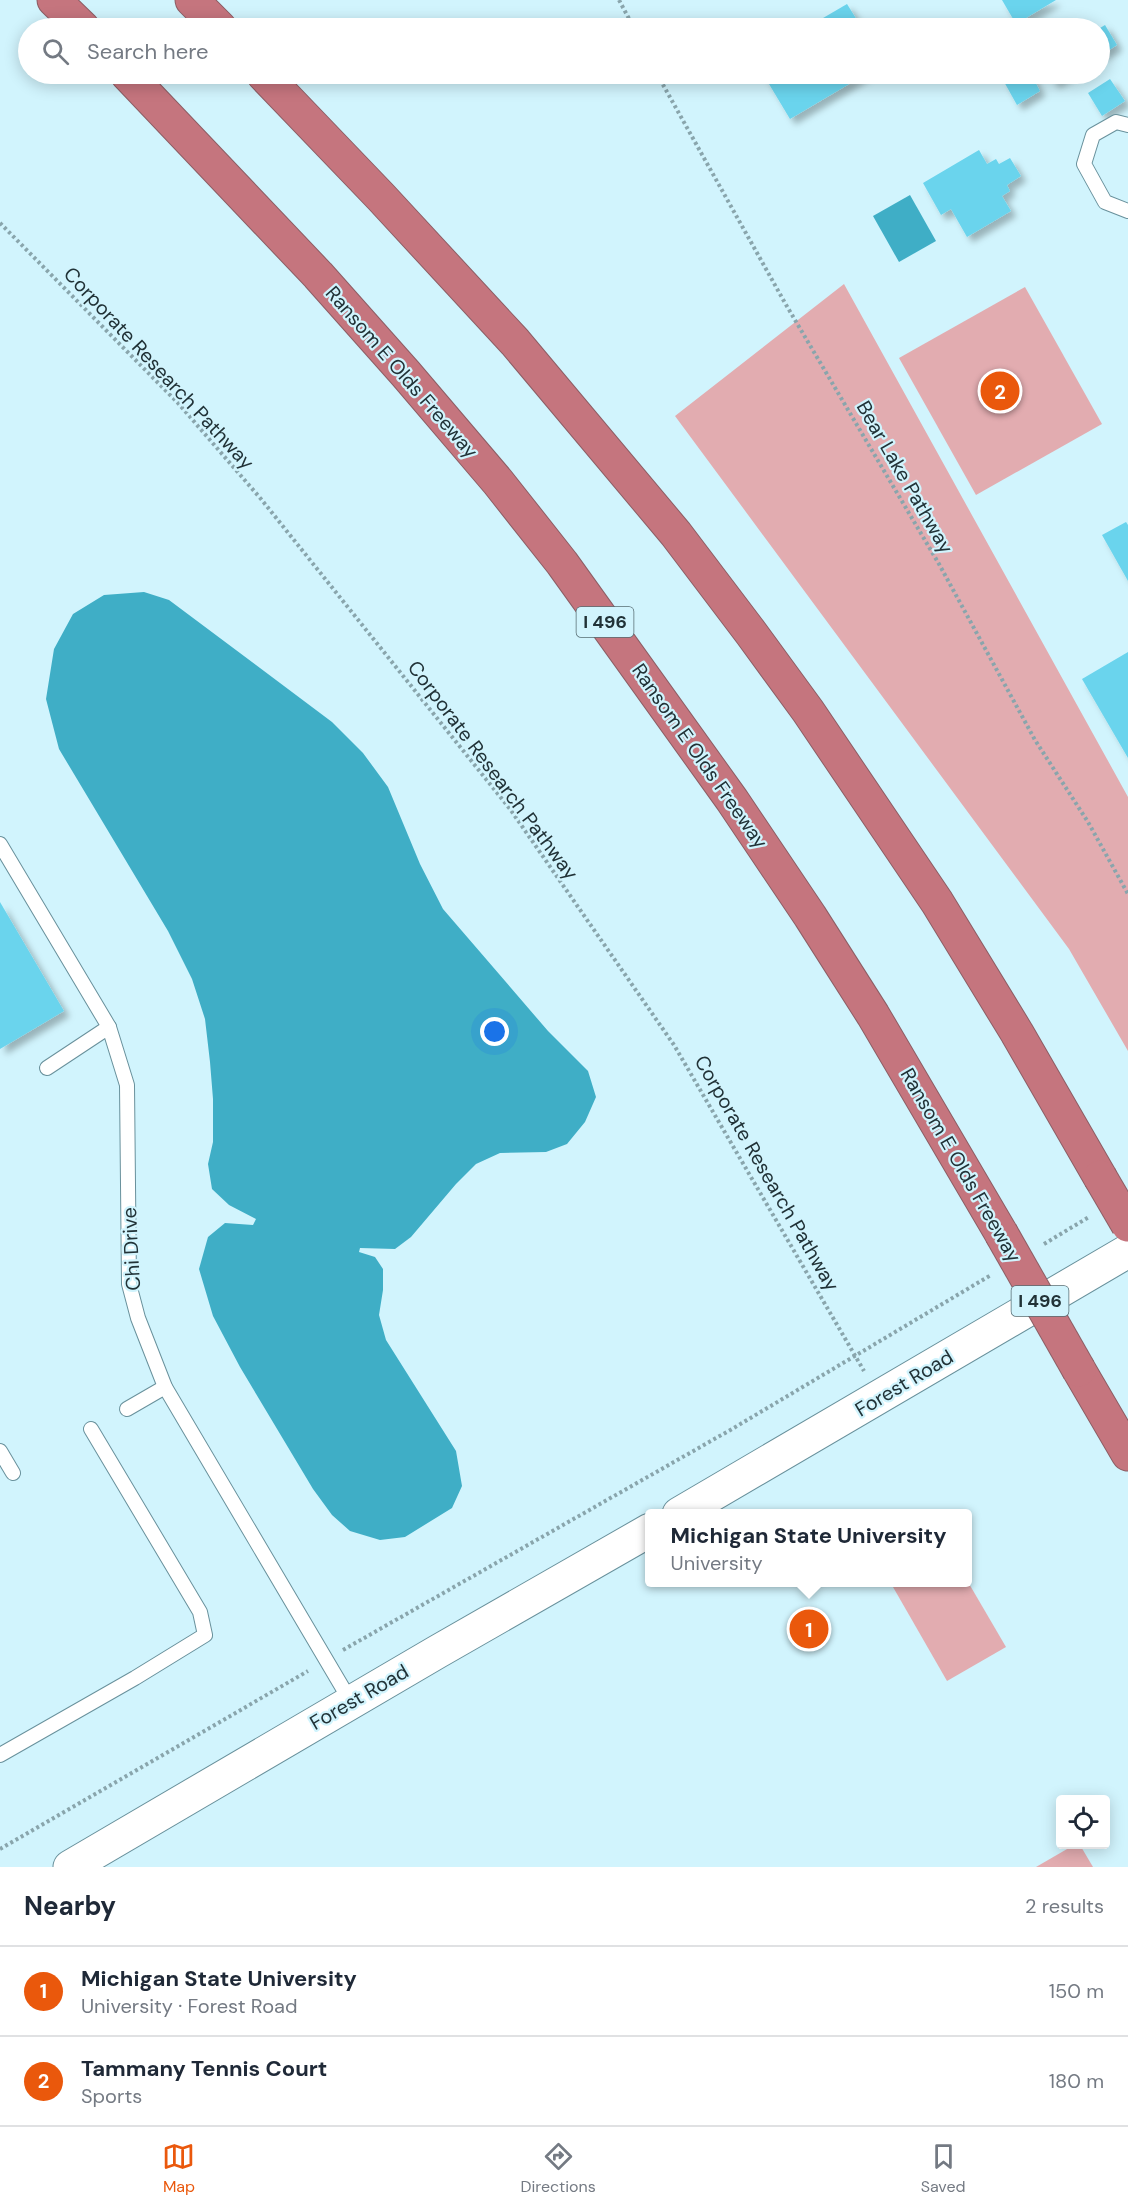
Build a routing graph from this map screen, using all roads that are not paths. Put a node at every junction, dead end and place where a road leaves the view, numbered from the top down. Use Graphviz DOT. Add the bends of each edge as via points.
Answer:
graph roads {
  1 [pos="54,0"];
  2 [pos="192,0"];
  3 [pos="73,18"];
  4 [pos="210,18"];
  5 [pos="137,84"];
  6 [pos="274,84"];
  7 [pos="1128,125"];
  8 [pos="1128,211"];
  9 [pos="0,844"];
  10 [pos="109,1027"];
  11 [pos="46,1068"];
  12 [pos="1128,1225"];
  13 [pos="1128,1251"];
  14 [pos="165,1388"];
  15 [pos="127,1408"];
  16 [pos="91,1429"];
  17 [pos="0,1451"];
  18 [pos="1128,1454"];
  19 [pos="13,1473"];
  20 [pos="688,1509"];
  21 [pos="645,1533"];
  22 [pos="351,1702"];
  23 [pos="0,1755"];
  24 [pos="70,1867"];
  1 -- 3 [label="highway"];
  2 -- 4 [label="highway"];
  5 -- 18 [label="highway, Ransom E Olds Freeway / I 496, bridge" via="406,374 562,563 726,790 873,1015"];
  6 -- 12 [label="highway, bridge" via="514,342 676,534 751,633 937,902"];
  7 -- 8 [label="lane" via="1116,122 1093,135 1084,164 1105,202"];
  9 -- 10 [label="lane, Chi Drive"];
  10 -- 11 [label="lane"];
  10 -- 14 [label="lane, Chi Drive" via="127,1085 129,1284"];
  13 -- 20 [label="street, Forest Road"];
  14 -- 15 [label="lane"];
  14 -- 22 [label="lane, Chi Drive"];
  16 -- 23 [label="lane" via="200,1612 205,1635"];
  17 -- 19 [label="lane"];
  21 -- 22 [label="street, Forest Road"];
  22 -- 24 [label="street, Forest Road"];
}
